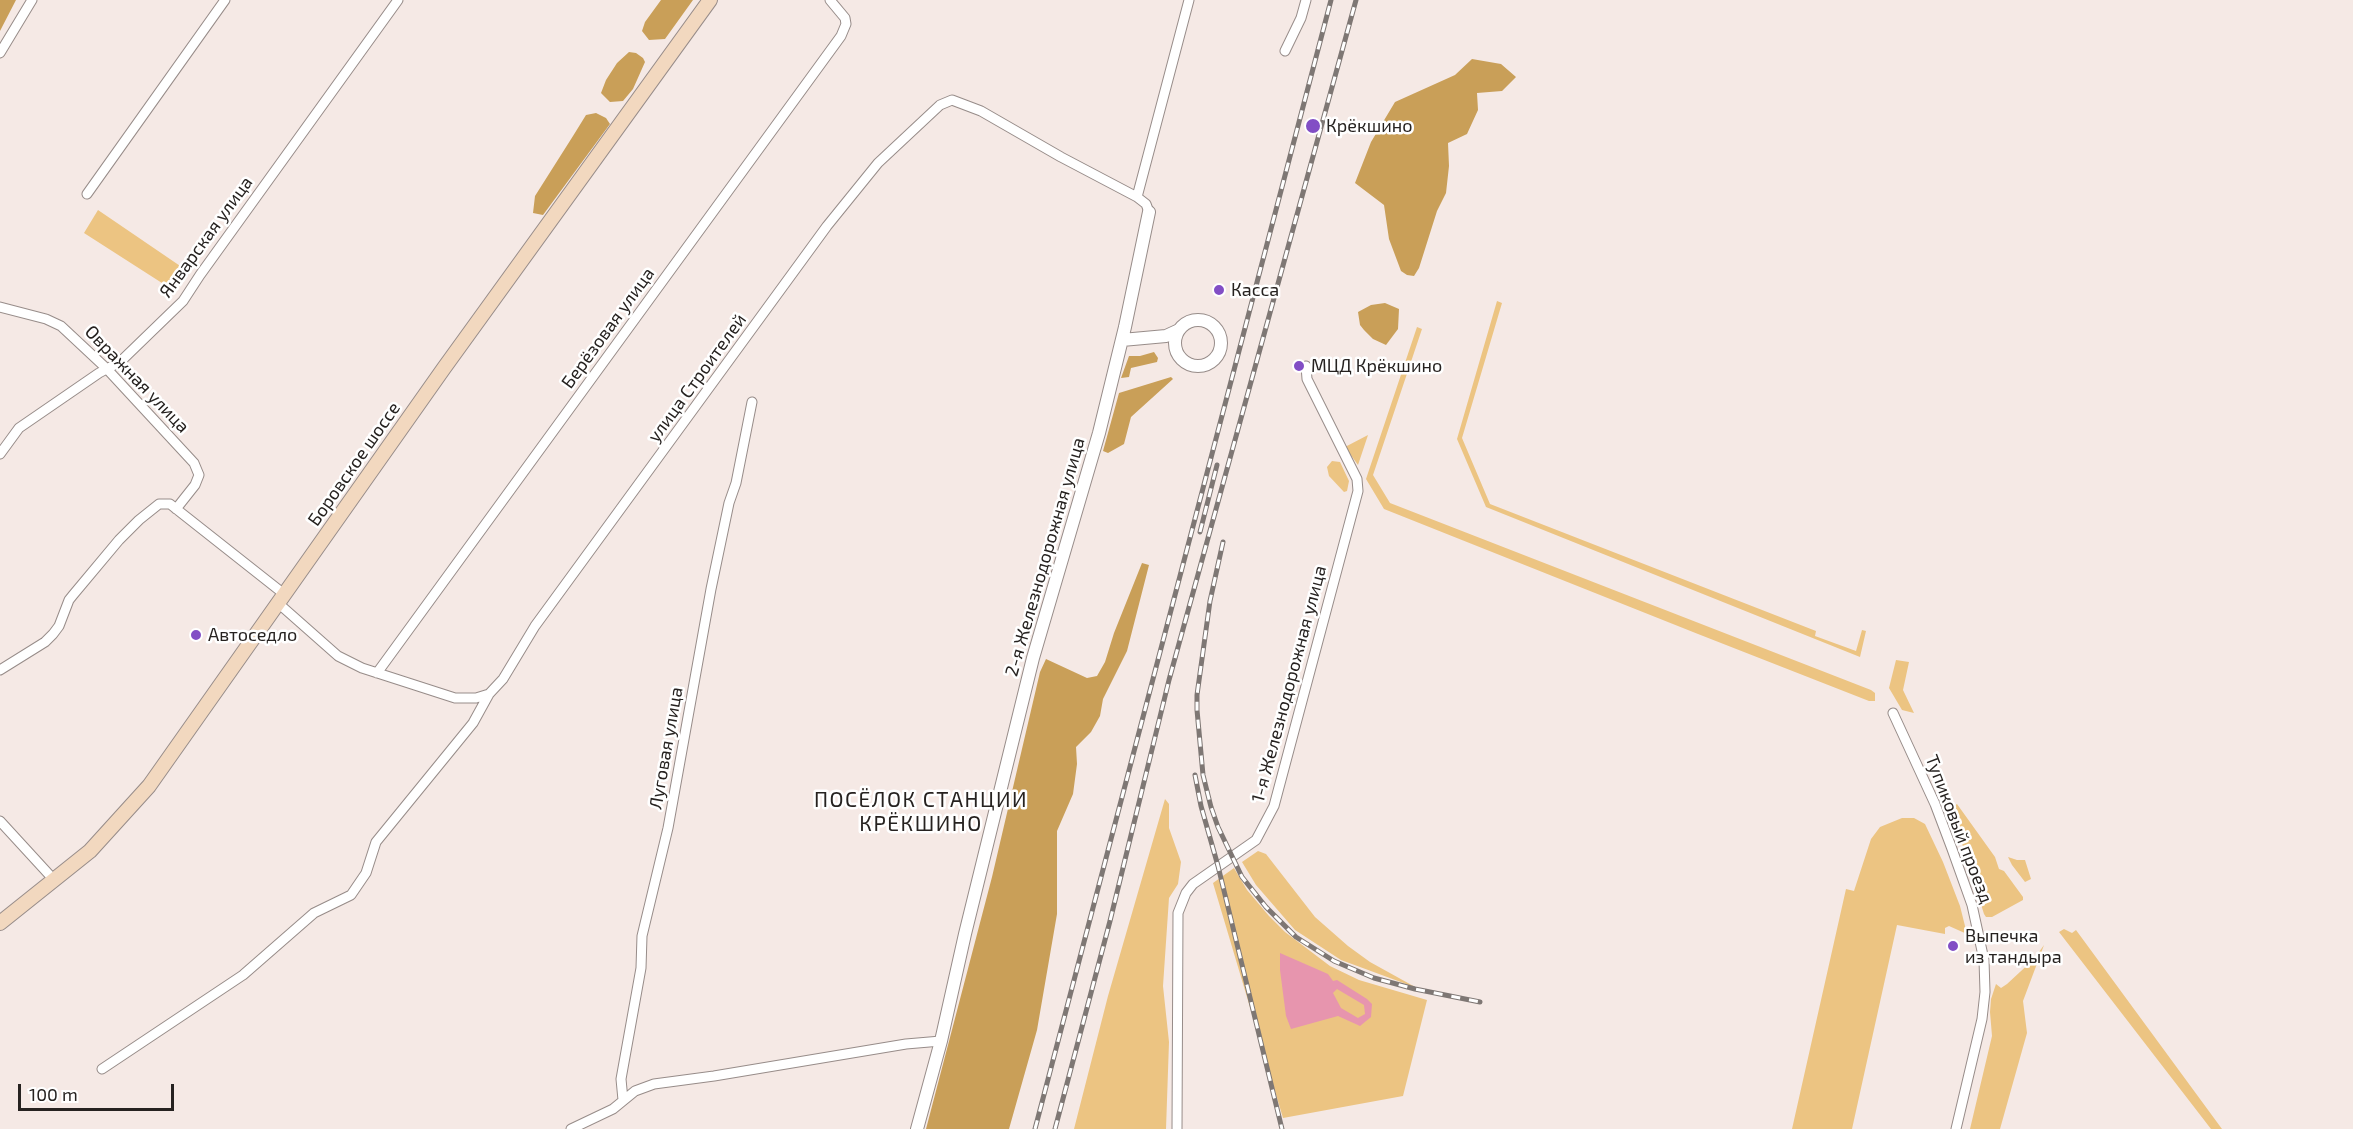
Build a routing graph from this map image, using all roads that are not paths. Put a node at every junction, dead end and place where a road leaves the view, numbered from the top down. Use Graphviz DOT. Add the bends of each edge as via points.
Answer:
graph roads {
  1 [pos="33,0"];
  2 [pos="225,0"];
  3 [pos="398,0"];
  4 [pos="710,0"];
  5 [pos="830,0"];
  6 [pos="1190,0"];
  7 [pos="1306,0"];
  8 [pos="1285,51"];
  9 [pos="0,53"];
  10 [pos="87,194"];
  11 [pos="1137,197"];
  12 [pos="1149,212"];
  13 [pos="0,307"];
  14 [pos="1122,340"];
  15 [pos="1170,340"];
  16 [pos="1306,366"];
  17 [pos="107,369"];
  18 [pos="752,402"];
  19 [pos="0,453"];
  20 [pos="173,507"];
  21 [pos="281,598"];
  22 [pos="0,670"];
  23 [pos="377,673"];
  24 [pos="489,694"];
  25 [pos="1893,713"];
  26 [pos="0,820"];
  27 [pos="55,881"];
  28 [pos="0,923"];
  29 [pos="941,1041"];
  30 [pos="102,1069"];
  31 [pos="623,1100"];
  32 [pos="571,1129"];
  33 [pos="917,1129"];
  34 [pos="1177,1129"];
  35 [pos="1956,1129"];
  1 -- 9 [label="street"];
  2 -- 10 [label="street"];
  3 -- 17 [label="street, Январская улица" via="189,294 120,362"];
  4 -- 21 [label="main road, Боровское шоссе"];
  5 -- 23 [label="street, Берёзовая улица" via="845,18 841,36"];
  6 -- 11 [label="street"];
  7 -- 8 [label="street"];
  11 -- 12 [label="street, 2-я Железнодорожная улица"];
  11 -- 24 [label="street, улица Строителей" via="981,111 952,100 940,105 884,156 827,226"];
  12 -- 14 [label="street, 2-я Железнодорожная улица"];
  13 -- 17 [label="street, Овражная улица" via="61,326"];
  14 -- 15 [label="street"];
  14 -- 29 [label="street, 2-я Железнодорожная улица" via="1034,658"];
  15 -- 15 [label="street" via="1180,358 1192,365 1212,361 1220,349 1220,335 1206,321 1189,322"];
  16 -- 34 [label="street, 1-я Железнодорожная улица" via="1316,399 1357,478 1358,494 1274,806 1256,840 1193,884 1178,913"];
  17 -- 19 [label="street, Январская улица" via="19,428"];
  17 -- 20 [label="street, Овражная улица" via="197,467 195,485"];
  18 -- 31 [label="street, Луговая улица" via="711,589 668,828 642,936 641,968 621,1079"];
  20 -- 21 [label="street"];
  20 -- 22 [label="street" via="154,507 119,540 69,600 59,626 45,642"];
  21 -- 23 [label="street" via="338,656"];
  21 -- 27 [label="main road, Боровское шоссе" via="149,786 105,836"];
  23 -- 24 [label="street" via="455,698"];
  24 -- 30 [label="street, улица Строителей" via="473,723 376,842 366,873 351,895 314,913 243,975"];
  25 -- 35 [label="street, Тупиковый проезд" via="1952,849 1972,905 1984,960 1982,1019"];
  26 -- 27 [label="street"];
  27 -- 28 [label="main road, Боровское шоссе"];
  29 -- 31 [label="street" via="654,1084"];
  29 -- 33 [label="street, 2-я Железнодорожная улица"];
  31 -- 32 [label="street"];
}
